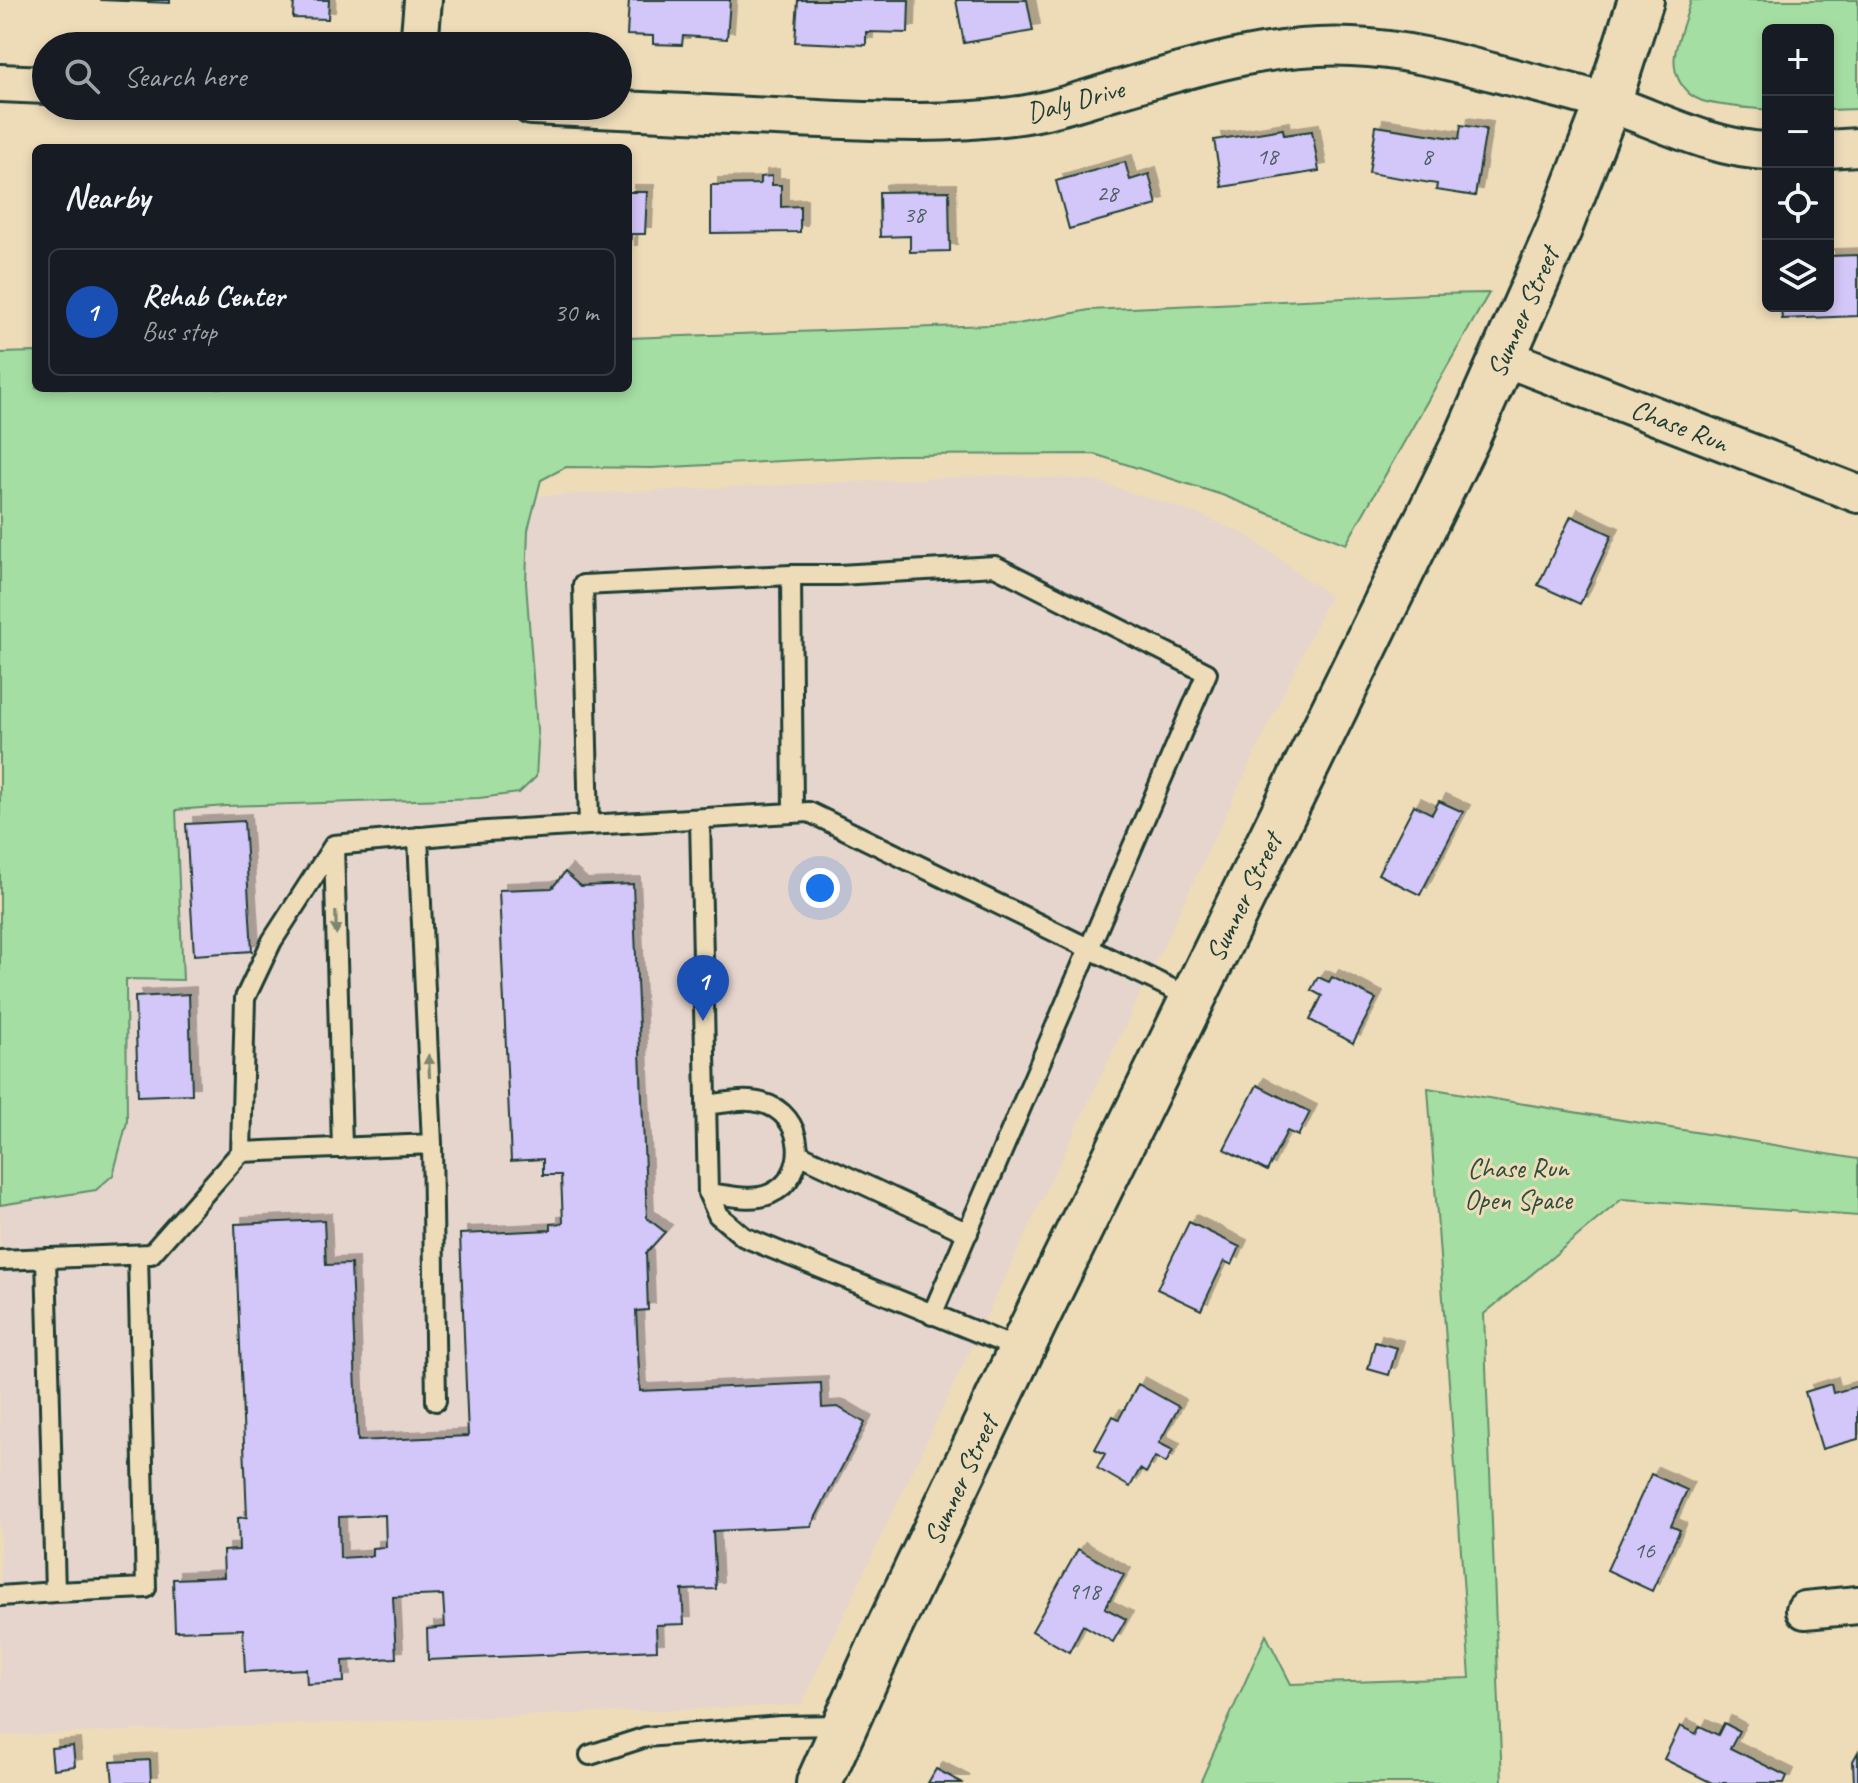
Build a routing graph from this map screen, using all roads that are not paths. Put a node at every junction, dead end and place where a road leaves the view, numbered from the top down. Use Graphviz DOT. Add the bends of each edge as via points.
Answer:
graph roads {
  1 [pos="423,0"];
  2 [pos="1641,0"];
  3 [pos="420,32"];
  4 [pos="0,83"];
  5 [pos="32,84"];
  6 [pos="1608,103"];
  7 [pos="632,110"];
  8 [pos="1858,147"];
  9 [pos="1834,149"];
  10 [pos="1762,151"];
  11 [pos="1503,357"];
  12 [pos="1858,494"];
  13 [pos="791,575"];
  14 [pos="793,813"];
  15 [pos="700,819"];
  16 [pos="589,825"];
  17 [pos="418,837"];
  18 [pos="334,845"];
  19 [pos="1089,949"];
  20 [pos="1193,999"];
  21 [pos="706,1105"];
  22 [pos="432,1144"];
  23 [pos="342,1148"];
  24 [pos="241,1152"];
  25 [pos="799,1154"];
  26 [pos="708,1193"];
  27 [pos="968,1233"];
  28 [pos="138,1255"];
  29 [pos="46,1258"];
  30 [pos="0,1260"];
  31 [pos="932,1315"];
  32 [pos="1021,1350"];
  33 [pos="436,1401"];
  34 [pos="55,1592"];
  35 [pos="0,1596"];
  36 [pos="1858,1605"];
  37 [pos="1805,1610"];
  38 [pos="845,1725"];
  39 [pos="590,1755"];
  40 [pos="819,1783"];
  1 -- 3 [label="street"];
  2 -- 6 [label="main road, Sumner Street"];
  4 -- 5 [label="street"];
  6 -- 7 [label="street, Daly Drive" via="1417,53 1348,46 1266,52 1059,107 971,121"];
  6 -- 10 [label="street" via="1713,141"];
  6 -- 11 [label="main road, Sumner Street"];
  8 -- 9 [label="street"];
  11 -- 12 [label="street, Chase Run"];
  11 -- 20 [label="main road, Sumner Street"];
  13 -- 14 [label="lane"];
  13 -- 16 [label="lane" via="583,585"];
  13 -- 19 [label="lane" via="995,566 1207,673"];
  14 -- 15 [label="lane"];
  14 -- 19 [label="lane" via="809,812"];
  15 -- 16 [label="lane"];
  15 -- 21 [label="lane"];
  16 -- 17 [label="lane"];
  17 -- 18 [label="lane"];
  22 -- 17 [label="lane, one-way"];
  18 -- 23 [label="lane, one-way"];
  18 -- 24 [label="lane" via="272,941 245,998"];
  19 -- 20 [label="lane"];
  19 -- 27 [label="lane"];
  20 -- 32 [label="main road, Sumner Street"];
  21 -- 25 [label="lane" via="747,1101 779,1110 791,1122"];
  21 -- 26 [label="lane"];
  22 -- 23 [label="lane"];
  22 -- 33 [label="lane"];
  23 -- 24 [label="lane"];
  24 -- 28 [label="lane" via="151,1254"];
  25 -- 26 [label="lane" via="795,1170 771,1194 755,1198"];
  25 -- 27 [label="lane"];
  26 -- 31 [label="lane" via="718,1215 744,1237"];
  27 -- 31 [label="lane"];
  28 -- 29 [label="lane"];
  28 -- 34 [label="lane" via="146,1588"];
  29 -- 30 [label="lane"];
  29 -- 34 [label="lane"];
  31 -- 32 [label="lane"];
  32 -- 38 [label="main road, Sumner Street"];
  34 -- 35 [label="lane"];
  36 -- 37 [label="street"];
  38 -- 39 [label="lane" via="646,1737"];
  38 -- 40 [label="main road, Sumner Street"];
}
